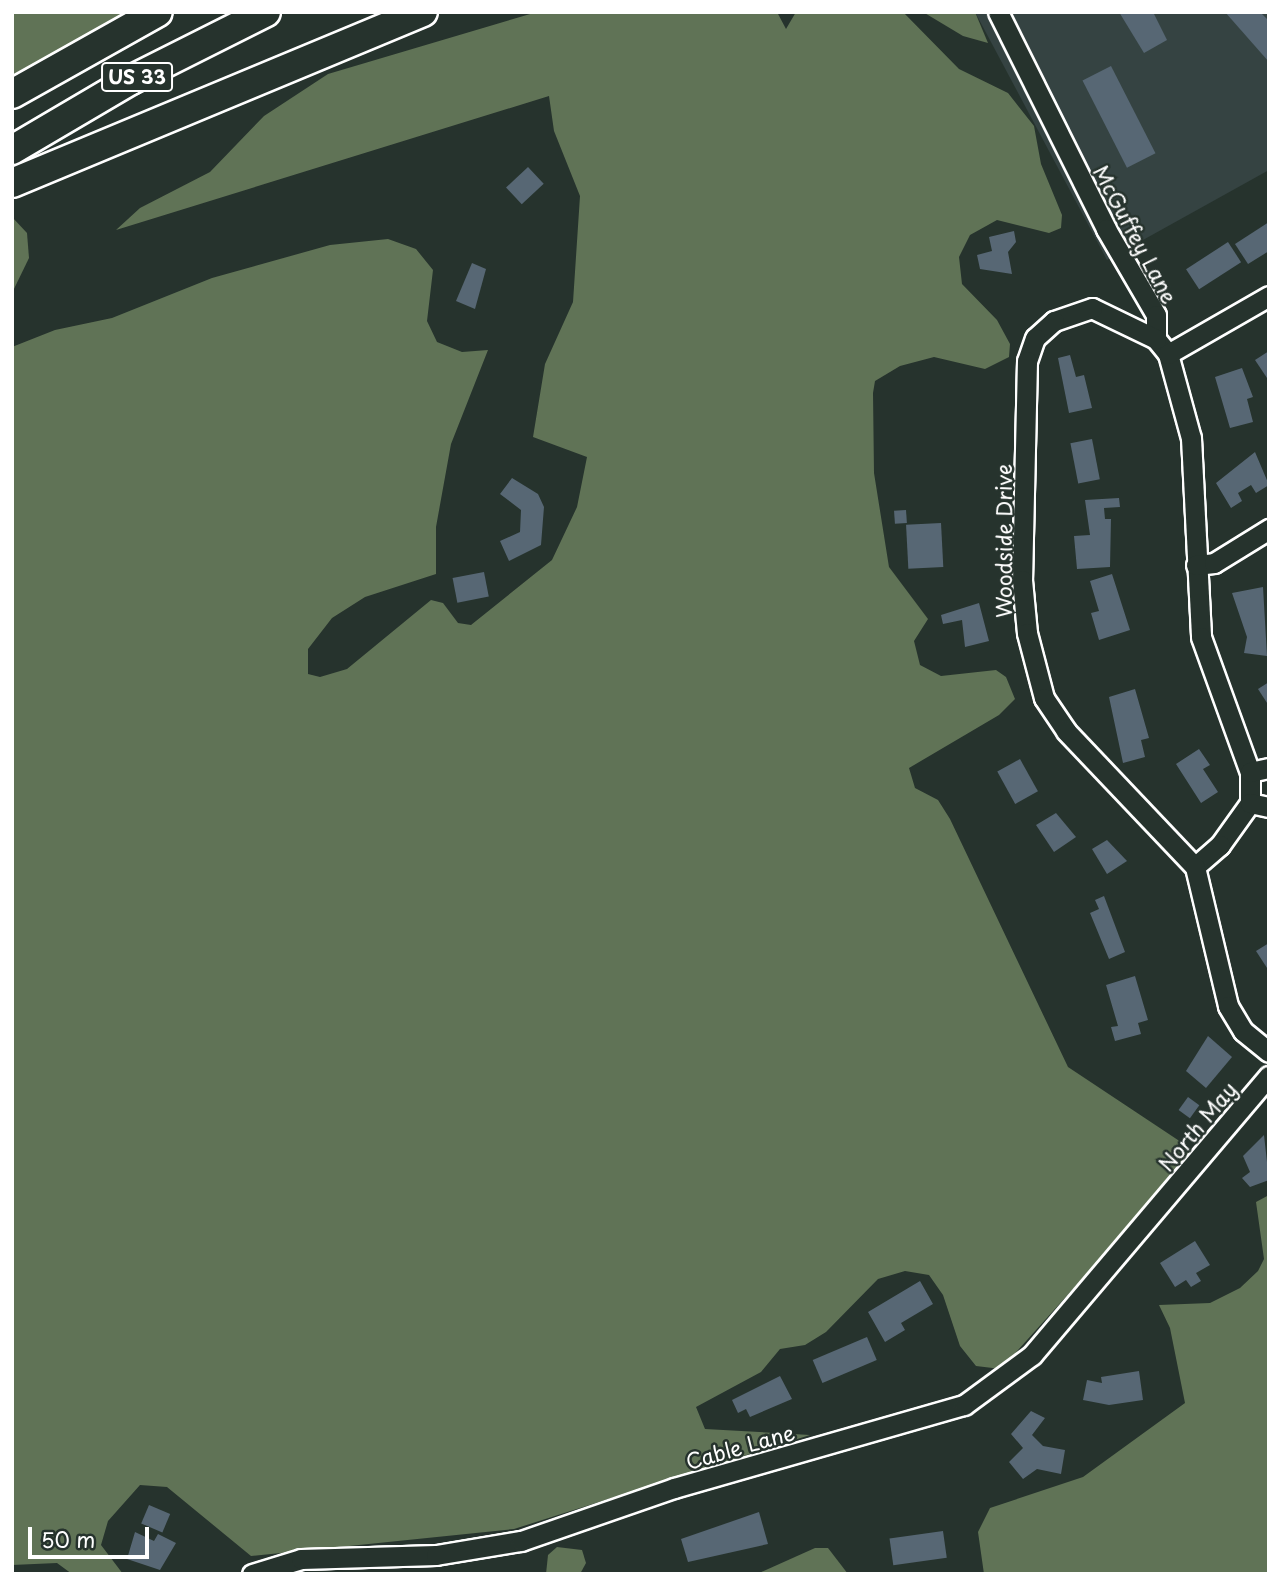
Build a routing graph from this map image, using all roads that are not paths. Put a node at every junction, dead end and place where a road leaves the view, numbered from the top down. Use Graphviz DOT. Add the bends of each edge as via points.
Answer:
graph roads {
  1 [pos="158,12"];
  2 [pos="266,12"];
  3 [pos="423,12"];
  4 [pos="998,12"];
  5 [pos="12,94"];
  6 [pos="12,150"];
  7 [pos="12,183"];
  8 [pos="1269,296"];
  9 [pos="1162,346"];
  10 [pos="1269,529"];
  11 [pos="1196,565"];
  12 [pos="1259,770"];
  13 [pos="1259,805"];
  14 [pos="1195,867"];
  15 [pos="1269,1052"];
  16 [pos="1269,1076"];
  17 [pos="1160,1205"];
  18 [pos="252,1574"];
  1 -- 5 [label="highway, US 33"];
  2 -- 6 [label="highway, US 33" via="131,80"];
  3 -- 7 [label="highway"];
  4 -- 9 [label="street, McGuffey Lane" via="1106,229 1156,315"];
  8 -- 9 [label="street"];
  9 -- 11 [label="street, McGuffey Lane" via="1196,467"];
  9 -- 14 [label="street, Woodside Drive" via="1092,308 1054,321 1035,338 1027,361 1023,610 1044,698 1066,731"];
  10 -- 11 [label="street" via="1214,563"];
  11 -- 12 [label="street, McGuffey Lane" via="1201,637"];
  12 -- 13 [label="street, McGuffey Lane"];
  13 -- 14 [label="street"];
  14 -- 15 [label="street" via="1228,1006 1243,1031"];
  16 -- 17 [label="street, North May"];
  17 -- 18 [label="street, Cable Lane" via="1032,1355 964,1405 674,1488 521,1541 436,1555 302,1559"];
}
